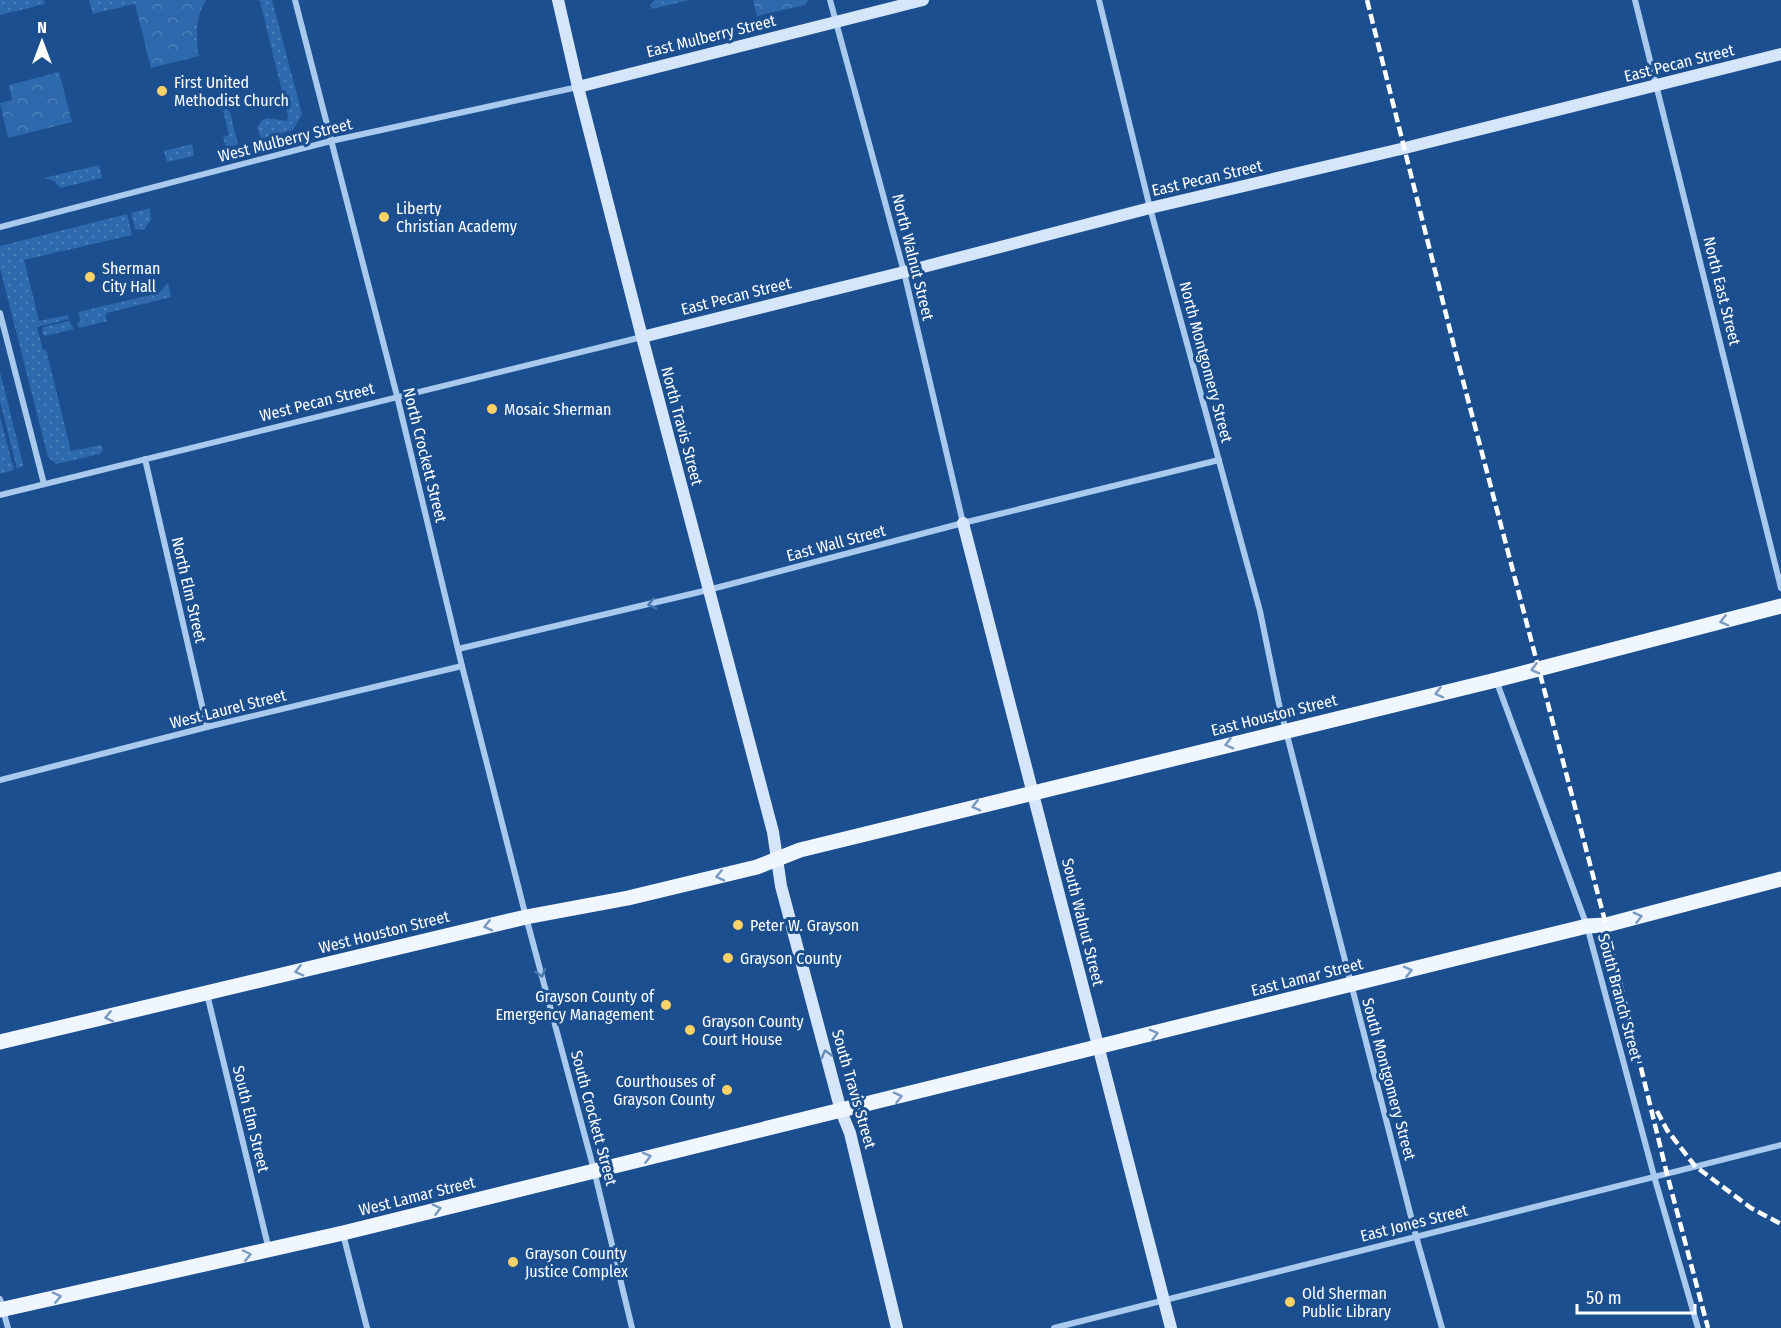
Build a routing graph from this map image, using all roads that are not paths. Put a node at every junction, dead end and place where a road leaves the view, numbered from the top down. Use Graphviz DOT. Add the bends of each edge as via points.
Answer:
graph roads {
  1 [pos="295,0"];
  2 [pos="558,0"];
  3 [pos="830,0"];
  4 [pos="923,0"];
  5 [pos="1099,0"];
  6 [pos="1635,0"];
  7 [pos="836,22"];
  8 [pos="1781,54"];
  9 [pos="1657,86"];
  10 [pos="578,87"];
  11 [pos="331,141"];
  12 [pos="1150,208"];
  13 [pos="0,227"];
  14 [pos="904,272"];
  15 [pos="0,313"];
  16 [pos="642,336"];
  17 [pos="397,396"];
  18 [pos="146,459"];
  19 [pos="1219,460"];
  20 [pos="44,484"];
  21 [pos="0,495"];
  22 [pos="963,523"];
  23 [pos="1781,588"];
  24 [pos="708,590"];
  25 [pos="1781,606"];
  26 [pos="458,649"];
  27 [pos="462,666"];
  28 [pos="1496,680"];
  29 [pos="207,727"];
  30 [pos="1286,731"];
  31 [pos="0,780"];
  32 [pos="1033,792"];
  33 [pos="776,859"];
  34 [pos="1781,879"];
  35 [pos="526,916"];
  36 [pos="1587,926"];
  37 [pos="1351,985"];
  38 [pos="207,994"];
  39 [pos="0,1042"];
  40 [pos="1098,1048"];
  41 [pos="841,1111"];
  42 [pos="1781,1145"];
  43 [pos="594,1170"];
  44 [pos="1654,1176"];
  45 [pos="343,1233"];
  46 [pos="1416,1236"];
  47 [pos="269,1250"];
  48 [pos="1164,1301"];
  49 [pos="1,1306"];
  50 [pos="8,1328"];
  51 [pos="367,1328"];
  52 [pos="632,1328"];
  53 [pos="897,1328"];
  54 [pos="1054,1328"];
  55 [pos="1171,1328"];
  56 [pos="1442,1328"];
  57 [pos="1698,1328"];
  1 -- 11 [label="street, North Crockett Street"];
  2 -- 10 [label="street, North Travis Street"];
  3 -- 7 [label="street, North Walnut Street"];
  4 -- 7 [label="street, East Mulberry Street"];
  5 -- 12 [label="street, North Montgomery Street"];
  6 -- 9 [label="street, North East Street"];
  7 -- 10 [label="street, East Mulberry Street"];
  7 -- 14 [label="street, North Walnut Street"];
  8 -- 9 [label="street, East Pecan Street"];
  9 -- 12 [label="street, East Pecan Street"];
  9 -- 23 [label="street, North East Street"];
  10 -- 11 [label="street, West Mulberry Street"];
  10 -- 16 [label="street, North Travis Street"];
  11 -- 13 [label="street, West Mulberry Street"];
  11 -- 17 [label="street, North Crockett Street"];
  12 -- 14 [label="street, East Pecan Street"];
  12 -- 19 [label="street, North Montgomery Street"];
  14 -- 16 [label="street, East Pecan Street"];
  14 -- 22 [label="street, North Walnut Street"];
  15 -- 20 [label="street"];
  16 -- 17 [label="street, West Pecan Street"];
  16 -- 24 [label="street, North Travis Street"];
  17 -- 18 [label="street, West Pecan Street"];
  17 -- 26 [label="street, North Crockett Street"];
  18 -- 20 [label="street, West Pecan Street"];
  18 -- 29 [label="street, North Elm Street"];
  19 -- 22 [label="street, East Wall Street"];
  19 -- 30 [label="street, North Montgomery Street" via="1260,610"];
  20 -- 21 [label="street, West Pecan Street"];
  22 -- 24 [label="street, East Wall Street"];
  22 -- 32 [label="street, South Walnut Street"];
  24 -- 26 [label="street, East Wall Street, one-way"];
  24 -- 33 [label="street, North Travis Street"];
  25 -- 28 [label="main road, East Houston Street, one-way"];
  26 -- 27 [label="street, North Crockett Street"];
  27 -- 29 [label="street, West Laurel Street"];
  27 -- 35 [label="street, North Crockett Street"];
  28 -- 30 [label="main road, East Houston Street, one-way"];
  28 -- 36 [label="street, South Branch Street"];
  29 -- 31 [label="street, West Laurel Street"];
  30 -- 32 [label="main road, East Houston Street, one-way"];
  30 -- 37 [label="street, South Montgomery Street"];
  32 -- 33 [label="main road, East Houston Street, one-way"];
  32 -- 40 [label="street, South Walnut Street"];
  33 -- 35 [label="main road, West Houston Street, one-way" via="628,898"];
  41 -- 33 [label="street, South Travis Street, one-way"];
  36 -- 34 [label="main road, East Lamar Street, one-way" via="1606,925"];
  35 -- 38 [label="main road, West Houston Street, one-way"];
  35 -- 43 [label="street, South Crockett Street, one-way"];
  37 -- 36 [label="main road, East Lamar Street, one-way"];
  36 -- 44 [label="street, South Branch Street"];
  40 -- 37 [label="main road, East Lamar Street, one-way"];
  37 -- 46 [label="street, South Montgomery Street"];
  38 -- 39 [label="main road, West Houston Street, one-way"];
  38 -- 47 [label="street, South Elm Street"];
  41 -- 40 [label="main road, East Lamar Street, one-way"];
  40 -- 48 [label="street, South Walnut Street"];
  43 -- 41 [label="main road, West Lamar Street, one-way"];
  41 -- 53 [label="street, South Travis Street" via="850,1132"];
  42 -- 44 [label="street, East Jones Street"];
  45 -- 43 [label="main road, West Lamar Street, one-way"];
  43 -- 52 [label="street, South Crockett Street"];
  44 -- 46 [label="street, East Jones Street"];
  44 -- 57 [label="street, South Branch Street"];
  45 -- 47 [label="main road, West Lamar Street"];
  45 -- 51 [label="street"];
  46 -- 48 [label="street, East Jones Street"];
  46 -- 56 [label="street, South Montgomery Street"];
  49 -- 47 [label="main road, West Lamar Street, one-way"];
  48 -- 54 [label="street, East Jones Street"];
  48 -- 55 [label="street, South Walnut Street"];
  49 -- 50 [label="street"];
}
